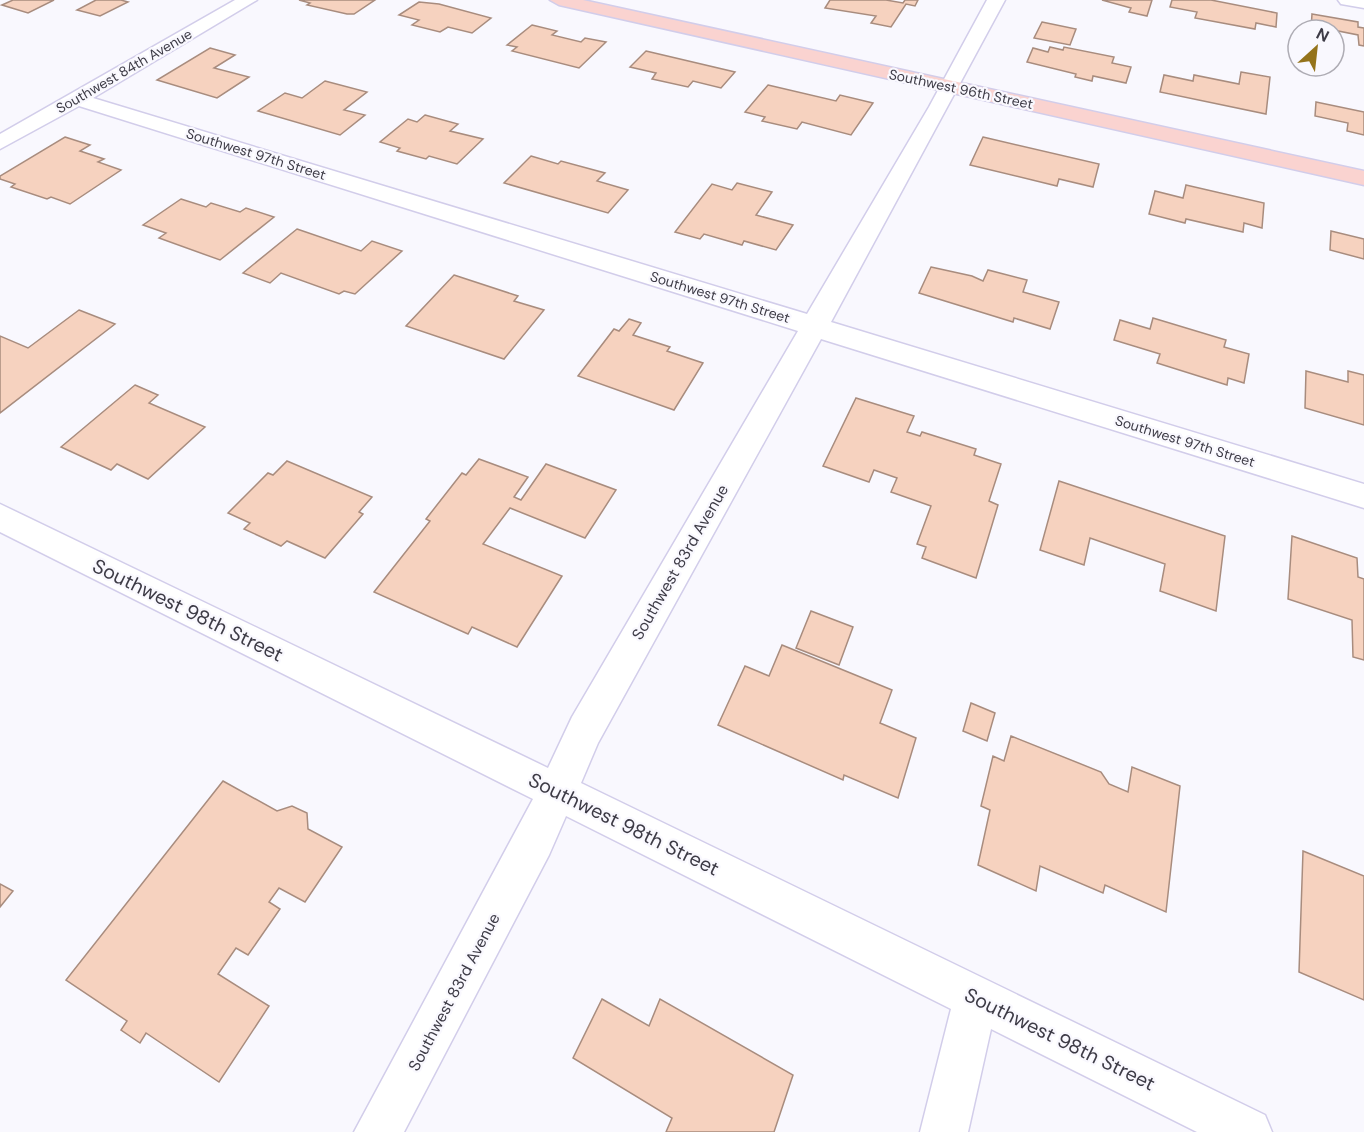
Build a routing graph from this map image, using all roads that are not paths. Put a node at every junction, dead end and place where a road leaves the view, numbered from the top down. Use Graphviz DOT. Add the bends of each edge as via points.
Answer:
graph roads {
  1 [pos="248,0"];
  2 [pos="559,0"];
  3 [pos="996,0"];
  4 [pos="1347,0"];
  5 [pos="1364,3"];
  6 [pos="950,87"];
  7 [pos="77,99"];
  8 [pos="0,143"];
  9 [pos="1364,178"];
  10 [pos="814,326"];
  11 [pos="1364,496"];
  12 [pos="0,517"];
  13 [pos="557,791"];
  14 [pos="976,997"];
  15 [pos="378,1132"];
  16 [pos="944,1132"];
  17 [pos="1248,1132"];
  1 -- 7 [label="street, Southwest 84th Avenue"];
  2 -- 6 [label="street, Southwest 96th Street"];
  3 -- 6 [label="street, Southwest 83rd Avenue"];
  4 -- 5 [label="street"];
  6 -- 9 [label="street, Southwest 96th Street"];
  6 -- 10 [label="street, Southwest 83rd Avenue"];
  7 -- 8 [label="street, Southwest 84th Avenue"];
  7 -- 10 [label="street, Southwest 97th Street"];
  10 -- 11 [label="street, Southwest 97th Street"];
  10 -- 13 [label="street, Southwest 83rd Avenue" via="585,730"];
  12 -- 13 [label="street, Southwest 98th Street"];
  13 -- 14 [label="street, Southwest 98th Street"];
  13 -- 15 [label="street, Southwest 83rd Avenue" via="535,841"];
  14 -- 16 [label="street"];
  14 -- 17 [label="street, Southwest 98th Street"];
}
